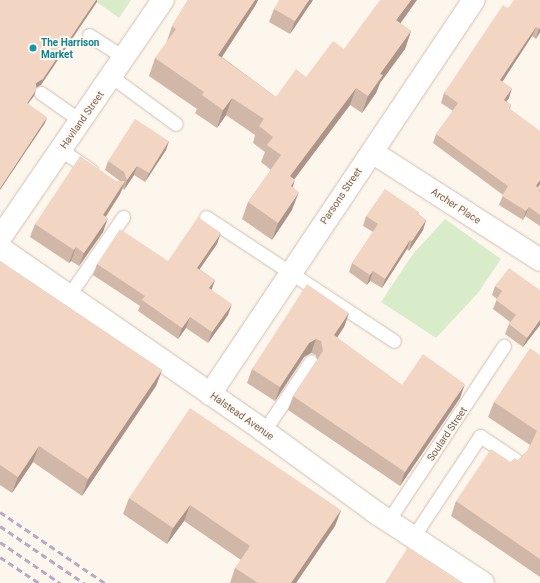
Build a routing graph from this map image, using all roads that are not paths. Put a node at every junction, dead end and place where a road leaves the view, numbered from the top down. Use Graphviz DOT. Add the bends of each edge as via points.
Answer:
graph roads {
  1 [pos="163,0"];
  2 [pos="474,0"];
  3 [pos="89,35"];
  4 [pos="125,58"];
  5 [pos="112,77"];
  6 [pos="41,94"];
  7 [pos="81,121"];
  8 [pos="176,124"];
  9 [pos="61,150"];
  10 [pos="372,152"];
  11 [pos="103,179"];
  12 [pos="123,217"];
  13 [pos="206,217"];
  14 [pos="0,238"];
  15 [pos="0,248"];
  16 [pos="540,260"];
  17 [pos="290,272"];
  18 [pos="69,295"];
  19 [pos="394,341"];
  20 [pos="504,346"];
  21 [pos="311,361"];
  22 [pos="210,394"];
  23 [pos="264,431"];
  24 [pos="516,460"];
  25 [pos="388,521"];
  26 [pos="413,537"];
  27 [pos="483,583"];
  1 -- 4 [label="street, Haviland Street"];
  2 -- 10 [label="street, Parsons Street"];
  3 -- 4 [label="lane"];
  4 -- 5 [label="street, Haviland Street"];
  5 -- 7 [label="street, Haviland Street"];
  5 -- 8 [label="lane"];
  6 -- 7 [label="lane"];
  7 -- 9 [label="street, Haviland Street"];
  9 -- 11 [label="lane"];
  9 -- 14 [label="street, Haviland Street"];
  10 -- 16 [label="street, Archer Place"];
  10 -- 17 [label="street, Parsons Street"];
  12 -- 18 [label="lane"];
  13 -- 17 [label="lane"];
  15 -- 18 [label="street, Halstead Avenue"];
  17 -- 19 [label="lane"];
  17 -- 22 [label="street, Parsons Street"];
  18 -- 22 [label="street, Halstead Avenue"];
  20 -- 25 [label="lane, Soulard Street"];
  21 -- 23 [label="lane"];
  22 -- 23 [label="street, Halstead Avenue"];
  23 -- 25 [label="street, Halstead Avenue"];
  24 -- 26 [label="lane" via="480,436"];
  25 -- 26 [label="street, Halstead Avenue"];
  26 -- 27 [label="street, Halstead Avenue"];
}
